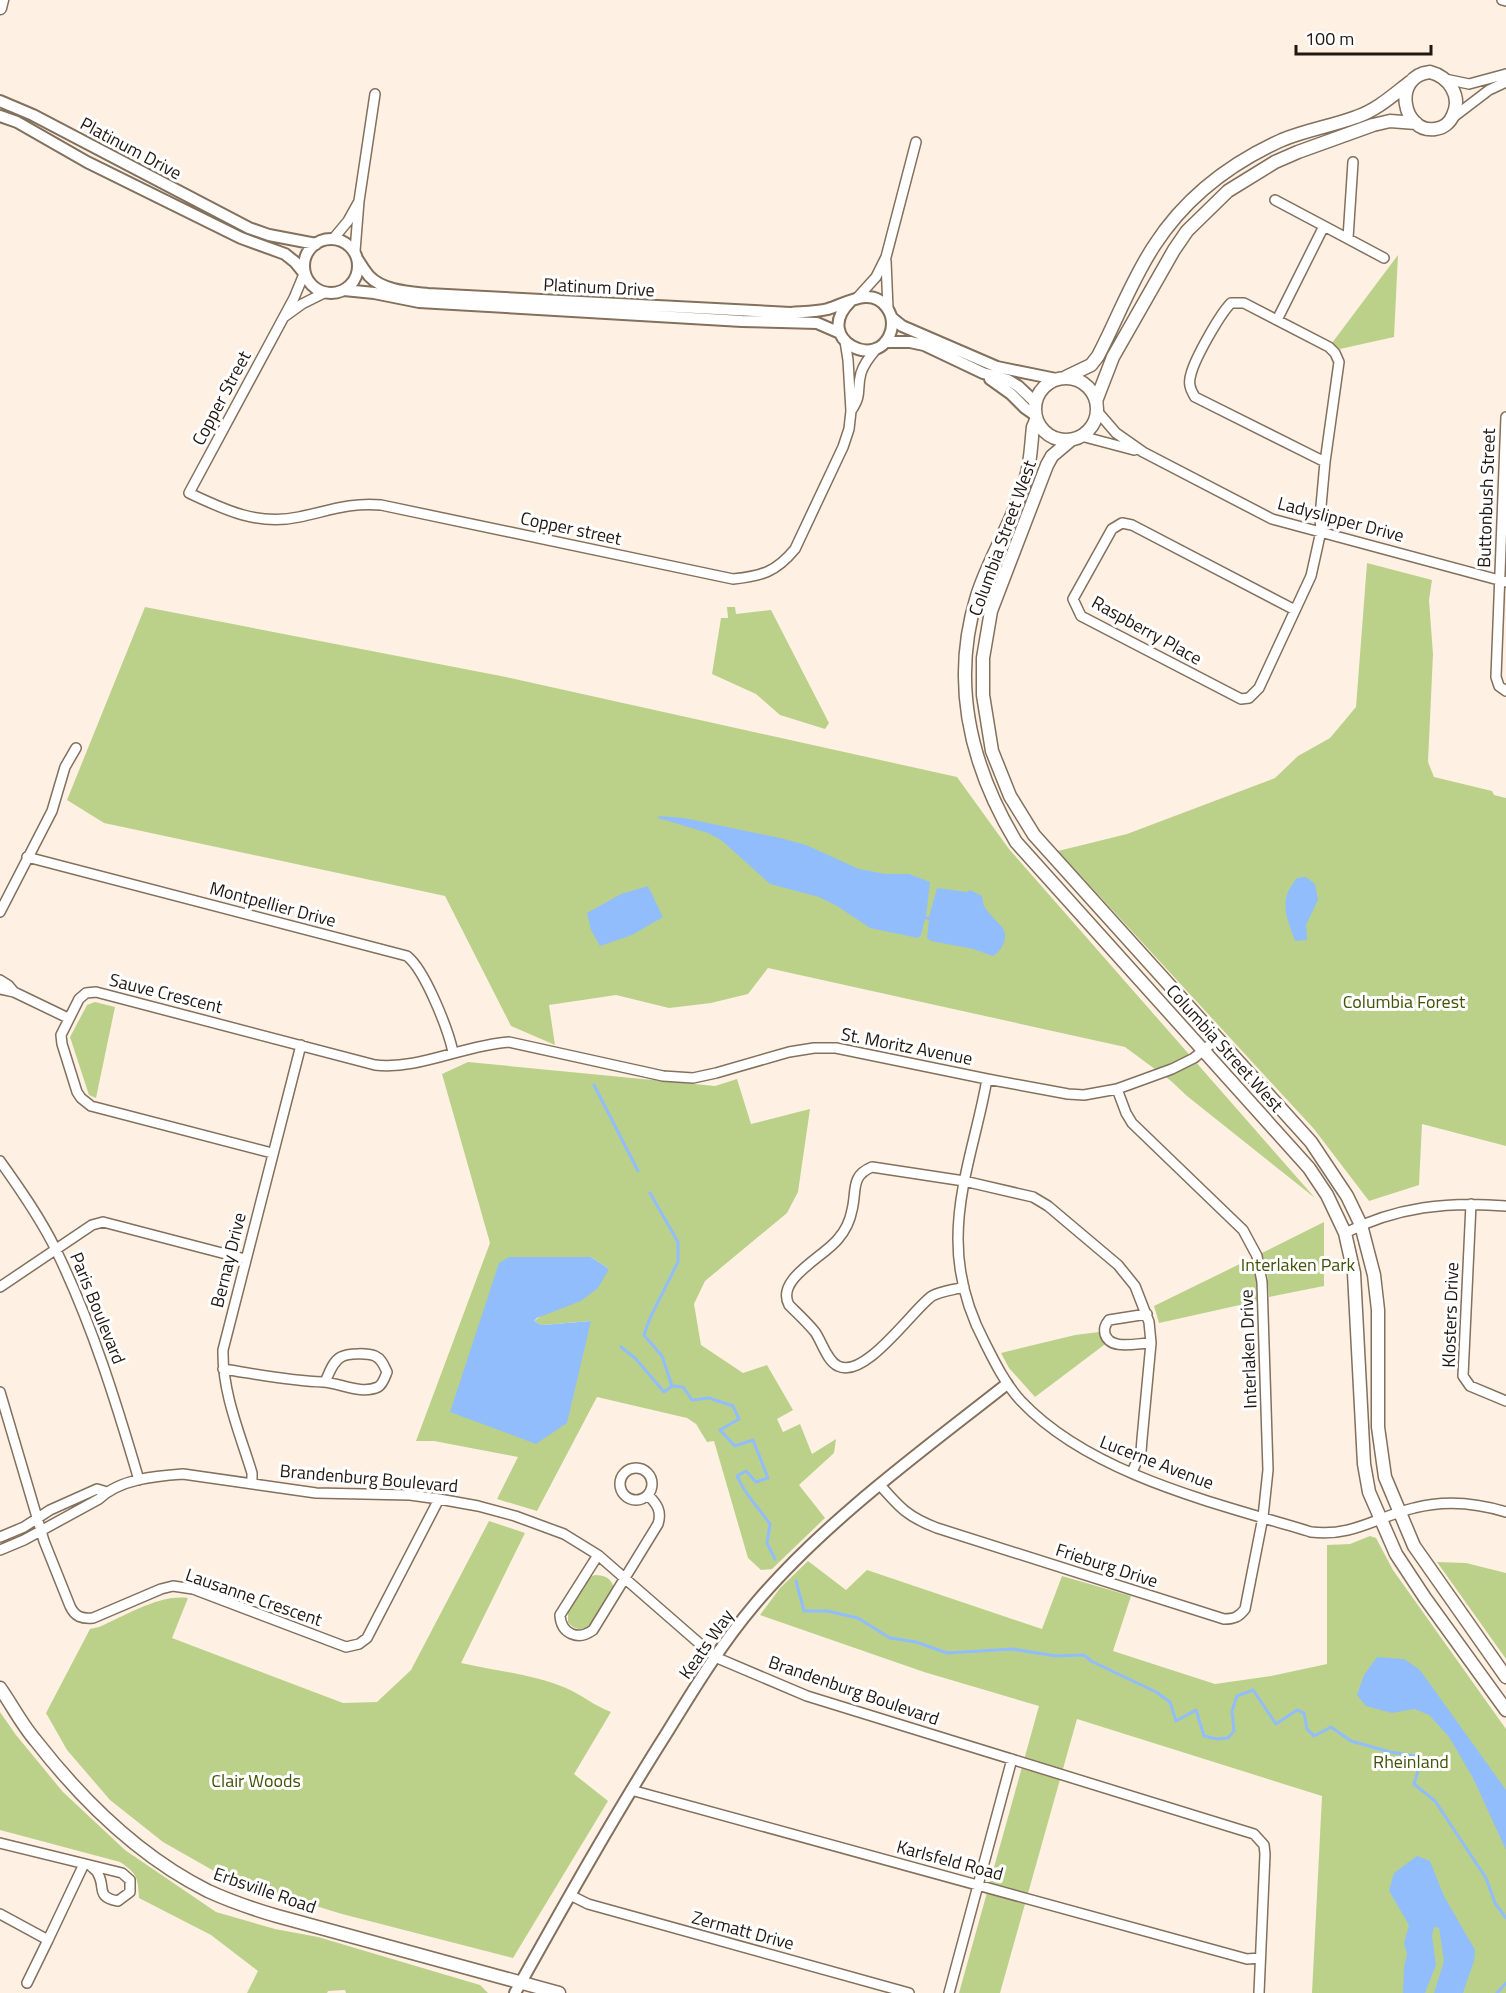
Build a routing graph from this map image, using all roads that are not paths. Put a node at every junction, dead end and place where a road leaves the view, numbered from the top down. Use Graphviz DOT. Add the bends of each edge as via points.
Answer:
graph roads {
  1 [pos="3,0"];
  2 [pos="0,8"];
  3 [pos="1506,74"];
  4 [pos="1445,79"];
  5 [pos="1410,82"];
  6 [pos="1506,82"];
  7 [pos="375,94"];
  8 [pos="0,101"];
  9 [pos="0,116"];
  10 [pos="1451,119"];
  11 [pos="1416,123"];
  12 [pos="916,142"];
  13 [pos="1353,162"];
  14 [pos="1275,200"];
  15 [pos="359,201"];
  16 [pos="1324,226"];
  17 [pos="1348,238"];
  18 [pos="333,239"];
  19 [pos="316,244"];
  20 [pos="356,256"];
  21 [pos="886,257"];
  22 [pos="1384,258"];
  23 [pos="304,273"];
  24 [pos="344,290"];
  25 [pos="326,292"];
  26 [pos="854,300"];
  27 [pos="890,314"];
  28 [pos="283,319"];
  29 [pos="1277,320"];
  30 [pos="842,337"];
  31 [pos="881,345"];
  32 [pos="983,373"];
  33 [pos="1061,378"];
  34 [pos="1035,402"];
  35 [pos="1097,406"];
  36 [pos="851,411"];
  37 [pos="1036,417"];
  38 [pos="1506,417"];
  39 [pos="1076,438"];
  40 [pos="1143,452"];
  41 [pos="1325,462"];
  42 [pos="189,493"];
  43 [pos="1321,531"];
  44 [pos="1503,581"];
  45 [pos="1295,610"];
  46 [pos="1506,691"];
  47 [pos="76,748"];
  48 [pos="27,857"];
  49 [pos="0,912"];
  50 [pos="0,980"];
  51 [pos="0,989"];
  52 [pos="14,992"];
  53 [pos="68,1018"];
  54 [pos="1217,1039"];
  55 [pos="301,1045"];
  56 [pos="1203,1051"];
  57 [pos="453,1052"];
  58 [pos="987,1079"];
  59 [pos="1117,1089"];
  60 [pos="272,1153"];
  61 [pos="0,1161"];
  62 [pos="964,1181"];
  63 [pos="1471,1204"];
  64 [pos="1506,1206"];
  65 [pos="1361,1225"];
  66 [pos="1344,1233"];
  67 [pos="56,1249"];
  68 [pos="245,1259"];
  69 [pos="0,1287"];
  70 [pos="964,1287"];
  71 [pos="1147,1314"];
  72 [pos="1150,1343"];
  73 [pos="223,1369"];
  74 [pos="326,1382"];
  75 [pos="1007,1384"];
  76 [pos="0,1392"];
  77 [pos="1506,1401"];
  78 [pos="1132,1472"];
  79 [pos="139,1480"];
  80 [pos="252,1484"];
  81 [pos="880,1485"];
  82 [pos="648,1495"];
  83 [pos="439,1499"];
  84 [pos="1506,1512"];
  85 [pos="1399,1513"];
  86 [pos="1263,1517"];
  87 [pos="1381,1520"];
  88 [pos="39,1524"];
  89 [pos="0,1537"];
  90 [pos="0,1550"];
  91 [pos="598,1555"];
  92 [pos="624,1579"];
  93 [pos="715,1657"];
  94 [pos="1506,1677"];
  95 [pos="0,1688"];
  96 [pos="1506,1710"];
  97 [pos="1012,1759"];
  98 [pos="631,1790"];
  99 [pos="0,1843"];
  100 [pos="87,1865"];
  101 [pos="978,1884"];
  102 [pos="570,1895"];
  103 [pos="0,1914"];
  104 [pos="48,1940"];
  105 [pos="1260,1958"];
  106 [pos="27,1983"];
  107 [pos="518,1988"];
  108 [pos="559,1993"];
  109 [pos="909,1993"];
  110 [pos="949,1993"];
  111 [pos="1259,1993"];
  1 -- 2 [label="main road"];
  3 -- 4 [label="street" via="1469,84"];
  4 -- 5 [label="main road" via="1431,72"];
  4 -- 10 [label="main road" via="1456,103"];
  5 -- 11 [label="main road" via="1405,99"];
  5 -- 33 [label="main road" via="1374,109 1258,151 1208,185 1154,246 1098,356"];
  6 -- 10 [label="street"];
  7 -- 15 [label="street"];
  8 -- 19 [label="street, Platinum Drive" via="249,228"];
  9 -- 23 [label="street, Platinum Drive" via="242,238 285,254"];
  10 -- 11 [label="main road" via="1438,129"];
  11 -- 35 [label="main road" via="1390,121 1373,125 1265,168 1228,191 1174,250 1113,357"];
  12 -- 21 [label="street"];
  13 -- 17 [label="street"];
  14 -- 16 [label="street"];
  15 -- 18 [label="street"];
  15 -- 20 [label="street"];
  16 -- 17 [label="street"];
  16 -- 29 [label="street"];
  17 -- 22 [label="street"];
  18 -- 19 [label="street"];
  18 -- 20 [label="street" via="341,240"];
  19 -- 23 [label="street" via="306,258"];
  20 -- 24 [label="street" via="356,277"];
  20 -- 26 [label="street, Platinum Drive" via="377,282 392,289 428,294 756,312 817,311"];
  21 -- 26 [label="street" via="876,277"];
  21 -- 27 [label="street"];
  23 -- 25 [label="street"];
  23 -- 28 [label="street, Copper Street"];
  24 -- 25 [label="street"];
  24 -- 30 [label="street, Platinum Drive" via="418,302 817,323"];
  25 -- 28 [label="street, Copper Street"];
  26 -- 27 [label="street" via="875,298"];
  26 -- 30 [label="street" via="839,316"];
  27 -- 31 [label="street" via="892,326"];
  27 -- 33 [label="street" via="902,326 997,367"];
  28 -- 42 [label="street, Copper Street"];
  29 -- 41 [label="street, Raspberry Place" via="1329,347 1339,362"];
  29 -- 41 [label="street, Raspberry Place" via="1244,303 1232,303 1222,312 1206,343 1189,387 1195,397"];
  30 -- 31 [label="street" via="860,350 869,351"];
  30 -- 36 [label="street" via="848,360"];
  31 -- 32 [label="street" via="924,345"];
  31 -- 36 [label="street" via="868,358 861,373 859,399"];
  32 -- 34 [label="street" via="1008,380"];
  32 -- 37 [label="street"];
  33 -- 34 [label="main road" via="1047,384"];
  33 -- 35 [label="main road" via="1086,384"];
  34 -- 37 [label="main road"];
  35 -- 39 [label="main road" via="1089,430"];
  35 -- 40 [label="street, Ladyslipper Drive" via="1116,433"];
  36 -- 42 [label="street, Copper street" via="843,447 795,549 771,571 733,579 381,505 363,503 275,520 228,512"];
  37 -- 39 [label="main road" via="1043,431 1052,437"];
  37 -- 56 [label="main road, Columbia Street West" via="1026,477 977,595 970,626 964,666 971,737 982,776 1016,842"];
  38 -- 44 [label="street, Buttonbush Street"];
  39 -- 40 [label="street, Ladyslipper Drive"];
  39 -- 54 [label="main road, Columbia Street West" via="1052,456 1047,465 991,611 983,658 983,695 992,751 1010,796 1034,835"];
  40 -- 43 [label="street, Ladyslipper Drive" via="1272,519"];
  41 -- 43 [label="street, Raspberry Place"];
  43 -- 44 [label="street, Ladyslipper Drive"];
  43 -- 45 [label="street, Raspberry Place" via="1311,576"];
  44 -- 46 [label="street, Buttonbush Street" via="1496,676 1499,686"];
  45 -- 45 [label="street, Raspberry Place" via="1259,688 1249,698 1241,699 1081,616 1073,598 1112,529 1122,523"];
  47 -- 48 [label="street" via="64,767 52,811"];
  48 -- 49 [label="street"];
  48 -- 57 [label="street, Montpellier Drive" via="404,955 416,965 442,1016"];
  50 -- 52 [label="street"];
  51 -- 52 [label="street"];
  52 -- 53 [label="street"];
  53 -- 55 [label="street, Sauve Crescent" via="81,997 96,992"];
  53 -- 60 [label="street, Sauve Crescent" via="61,1041 77,1092 91,1106"];
  54 -- 56 [label="street, St. Moritz Avenue"];
  54 -- 65 [label="main road, Columbia Street West" via="1311,1142"];
  55 -- 57 [label="street, St. Moritz Avenue" via="392,1067"];
  55 -- 60 [label="street, Bernay Drive"];
  56 -- 59 [label="street, St. Moritz Avenue" via="1172,1070"];
  56 -- 66 [label="main road, Columbia Street West" via="1309,1168 1327,1195"];
  57 -- 58 [label="street, St. Moritz Avenue" via="509,1042 663,1076 693,1078 789,1052 836,1048"];
  58 -- 59 [label="street, St. Moritz Avenue" via="1068,1094"];
  58 -- 62 [label="street, Lucerne Avenue"];
  59 -- 86 [label="street, Interlaken Drive" via="1132,1123 1243,1230 1257,1257 1262,1282 1268,1452"];
  60 -- 68 [label="street, Bernay Drive"];
  61 -- 67 [label="street, Paris Boulevard"];
  62 -- 70 [label="street, Lucerne Avenue" via="958,1219"];
  62 -- 70 [label="street" via="872,1167 863,1171 857,1179 845,1229 792,1279 786,1300 816,1333 832,1361 847,1368 861,1363 896,1334 930,1297"];
  62 -- 71 [label="street" via="1024,1193 1048,1206 1124,1271"];
  63 -- 64 [label="street"];
  63 -- 65 [label="street" via="1412,1210"];
  63 -- 77 [label="street, Klosters Drive" via="1463,1376 1470,1386"];
  65 -- 66 [label="street"];
  65 -- 85 [label="main road, Columbia Street West" via="1378,1310 1381,1454"];
  66 -- 87 [label="main road, Columbia Street West" via="1354,1273 1364,1464 1369,1492"];
  67 -- 68 [label="street" via="103,1222"];
  67 -- 69 [label="street"];
  67 -- 79 [label="street, Paris Boulevard" via="105,1367"];
  68 -- 73 [label="street, Bernay Drive" via="223,1350"];
  70 -- 75 [label="street, Lucerne Avenue" via="974,1321"];
  71 -- 72 [label="street"];
  71 -- 72 [label="street" via="1109,1320 1104,1330 1115,1345"];
  72 -- 78 [label="street" via="1141,1452"];
  73 -- 74 [label="street" via="307,1383"];
  73 -- 80 [label="street, Bernay Drive"];
  74 -- 74 [label="street" via="342,1387 379,1387 387,1372 375,1356 349,1354 334,1363"];
  75 -- 78 [label="street, Lucerne Avenue" via="1041,1419 1082,1450"];
  75 -- 81 [label="street, Keats Way"];
  76 -- 88 [label="street"];
  78 -- 86 [label="street, Lucerne Avenue" via="1163,1486"];
  79 -- 80 [label="street, Brandenburg Boulevard" via="183,1474"];
  79 -- 88 [label="street, Brandenburg Boulevard"];
  80 -- 83 [label="street, Brandenburg Boulevard" via="316,1493"];
  81 -- 86 [label="street, Frieburg Drive" via="916,1520 1224,1619 1240,1616 1245,1609"];
  81 -- 93 [label="street, Keats Way" via="783,1574"];
  82 -- 92 [label="street" via="658,1505 661,1516"];
  83 -- 88 [label="street, Lausanne Crescent" via="367,1638 346,1647 193,1589 173,1586 84,1619 69,1606"];
  83 -- 91 [label="street, Brandenburg Boulevard" via="515,1516 564,1534"];
  84 -- 85 [label="street, Lucerne Avenue" via="1459,1503"];
  85 -- 87 [label="street, Lucerne Avenue"];
  85 -- 94 [label="main road, Columbia Street West" via="1414,1546"];
  86 -- 87 [label="street, Lucerne Avenue" via="1326,1534"];
  87 -- 96 [label="main road, Columbia Street West" via="1410,1576"];
  88 -- 89 [label="street, Brandenburg Boulevard"];
  88 -- 90 [label="street, Brandenburg Boulevard"];
  91 -- 92 [label="street, Brandenburg Boulevard"];
  91 -- 92 [label="street" via="560,1615 564,1630 577,1636 593,1630"];
  92 -- 93 [label="street, Brandenburg Boulevard"];
  93 -- 97 [label="street, Brandenburg Boulevard" via="807,1696"];
  93 -- 98 [label="street, Keats Way"];
  95 -- 107 [label="main road, Erbsville Road" via="35,1740 78,1790 149,1854 207,1890 277,1916"];
  97 -- 101 [label="street"];
  97 -- 105 [label="street, Brandenburg Boulevard" via="1259,1837 1265,1854"];
  98 -- 101 [label="street, Karlsfeld Road"];
  98 -- 102 [label="street, Keats Way"];
  99 -- 100 [label="street"];
  100 -- 100 [label="street" via="99,1875 103,1894 110,1899 118,1901 130,1892 130,1880 122,1873"];
  100 -- 104 [label="street"];
  101 -- 105 [label="street, Karlsfeld Road" via="1247,1959"];
  101 -- 110 [label="street"];
  102 -- 107 [label="street, Keats Way"];
  102 -- 109 [label="street, Zermatt Drive" via="588,1904"];
  103 -- 104 [label="street"];
  104 -- 106 [label="street"];
  105 -- 111 [label="street, Brandenburg Boulevard"];
  107 -- 108 [label="main road, Erbsville Road"];
}
